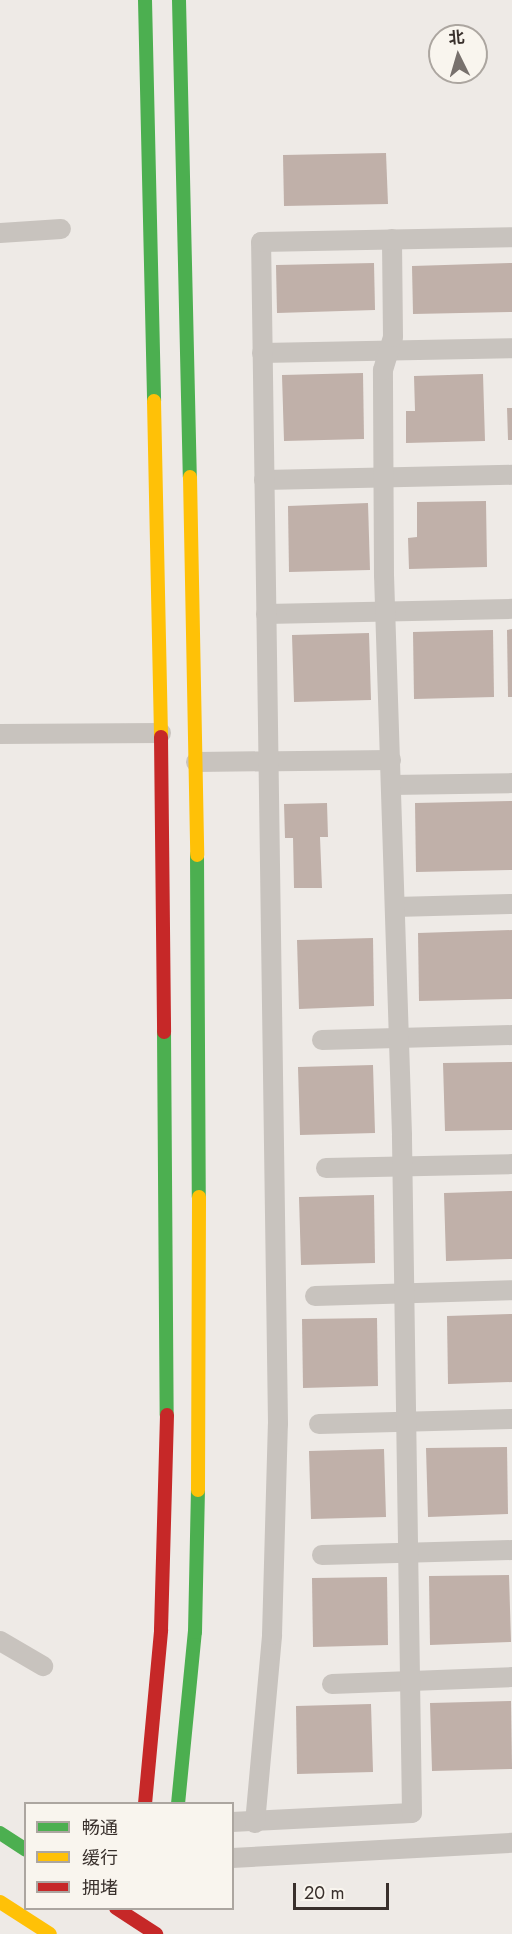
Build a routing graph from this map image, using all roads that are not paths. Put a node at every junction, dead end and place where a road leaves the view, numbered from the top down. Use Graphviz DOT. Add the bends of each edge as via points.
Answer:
graph roads {
  1 [pos="145,0"];
  2 [pos="179,0"];
  3 [pos="61,229"];
  4 [pos="0,233"];
  5 [pos="512,237"];
  6 [pos="392,239"];
  7 [pos="512,348"];
  8 [pos="389,351"];
  9 [pos="262,353"];
  10 [pos="512,475"];
  11 [pos="384,478"];
  12 [pos="264,480"];
  13 [pos="512,609"];
  14 [pos="386,612"];
  15 [pos="266,614"];
  16 [pos="161,733"];
  17 [pos="0,734"];
  18 [pos="390,760"];
  19 [pos="268,761"];
  20 [pos="196,762"];
  21 [pos="512,783"];
  22 [pos="391,785"];
  23 [pos="512,903"];
  24 [pos="395,907"];
  25 [pos="512,1035"];
  26 [pos="399,1038"];
  27 [pos="322,1040"];
  28 [pos="512,1164"];
  29 [pos="403,1167"];
  30 [pos="326,1168"];
  31 [pos="512,1290"];
  32 [pos="404,1293"];
  33 [pos="315,1296"];
  34 [pos="512,1419"];
  35 [pos="406,1422"];
  36 [pos="319,1424"];
  37 [pos="512,1550"];
  38 [pos="408,1552"];
  39 [pos="322,1555"];
  40 [pos="0,1641"];
  41 [pos="43,1666"];
  42 [pos="512,1677"];
  43 [pos="410,1681"];
  44 [pos="332,1684"];
  45 [pos="145,1802"];
  46 [pos="178,1802"];
  47 [pos="234,1822"];
  48 [pos="255,1823"];
  49 [pos="0,1833"];
  50 [pos="512,1843"];
  51 [pos="24,1849"];
  52 [pos="234,1858"];
  53 [pos="0,1902"];
  54 [pos="125,1911"];
  55 [pos="162,1917"];
  56 [pos="50,1934"];
  57 [pos="125,1934"];
  58 [pos="158,1934"];
  1 -- 16 [label="street"];
  2 -- 20 [label="street"];
  3 -- 4 [label="lane"];
  5 -- 6 [label="lane"];
  6 -- 8 [label="lane"];
  6 -- 9 [label="lane" via="261,242"];
  7 -- 8 [label="lane"];
  8 -- 9 [label="lane"];
  8 -- 11 [label="lane" via="383,370"];
  9 -- 12 [label="lane"];
  10 -- 11 [label="lane"];
  11 -- 12 [label="lane"];
  11 -- 14 [label="lane"];
  12 -- 15 [label="lane"];
  13 -- 14 [label="lane"];
  14 -- 15 [label="lane"];
  14 -- 18 [label="lane"];
  15 -- 19 [label="lane"];
  16 -- 17 [label="lane"];
  16 -- 45 [label="street" via="166,1527"];
  18 -- 19 [label="lane"];
  18 -- 22 [label="lane"];
  19 -- 20 [label="lane"];
  19 -- 48 [label="lane" via="277,1518"];
  20 -- 46 [label="street" via="199,1528"];
  21 -- 22 [label="lane"];
  22 -- 24 [label="lane"];
  23 -- 24 [label="lane"];
  24 -- 26 [label="lane"];
  25 -- 26 [label="lane"];
  26 -- 27 [label="lane"];
  26 -- 29 [label="lane"];
  28 -- 29 [label="lane"];
  29 -- 30 [label="lane"];
  29 -- 32 [label="lane"];
  31 -- 32 [label="lane"];
  32 -- 33 [label="lane"];
  32 -- 35 [label="lane"];
  34 -- 35 [label="lane"];
  35 -- 36 [label="lane"];
  35 -- 38 [label="lane"];
  37 -- 38 [label="lane"];
  38 -- 39 [label="lane"];
  38 -- 43 [label="lane"];
  40 -- 41 [label="lane"];
  42 -- 43 [label="lane"];
  43 -- 44 [label="lane"];
  43 -- 48 [label="lane" via="412,1813"];
  47 -- 48 [label="lane"];
  49 -- 51 [label="street"];
  50 -- 52 [label="lane"];
  53 -- 56 [label="street"];
  54 -- 57 [label="street"];
  54 -- 58 [label="street"];
  55 -- 58 [label="street"];
}
